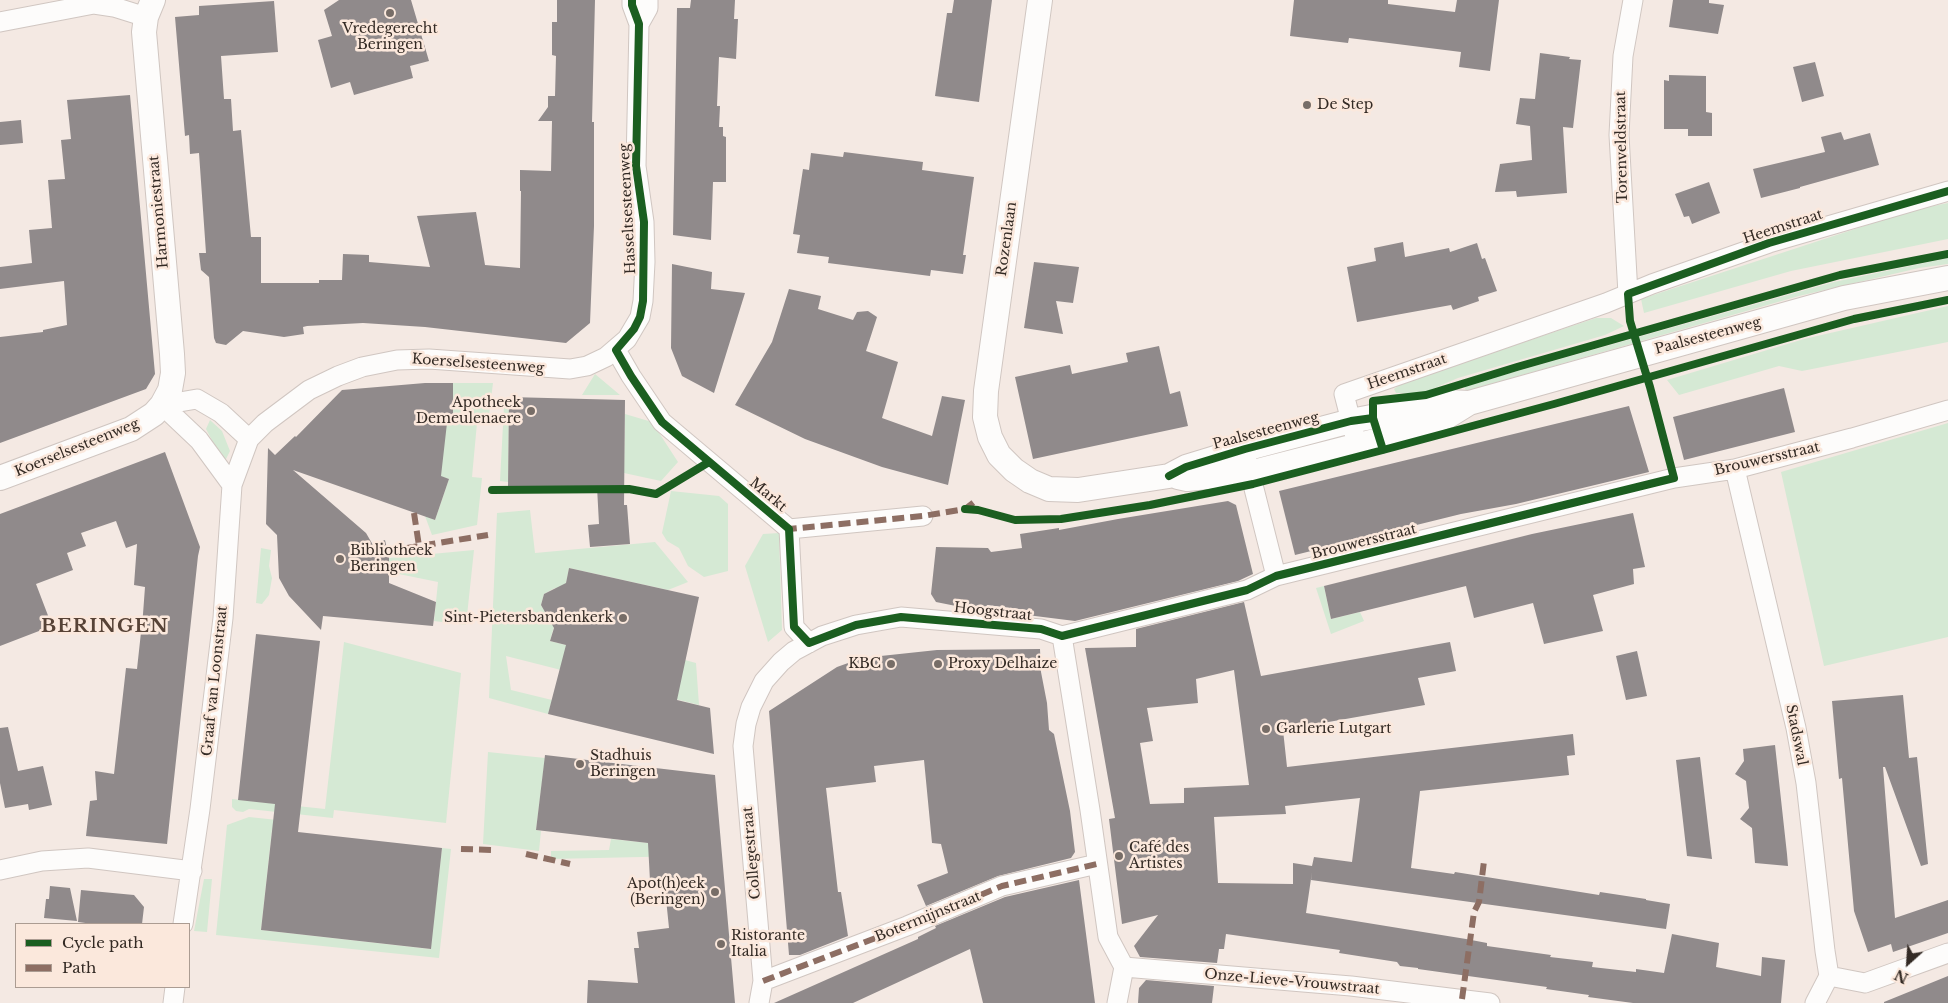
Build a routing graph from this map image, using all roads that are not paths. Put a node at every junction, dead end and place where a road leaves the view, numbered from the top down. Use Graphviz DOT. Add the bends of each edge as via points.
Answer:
graph roads {
  1 [pos="632,0"];
  2 [pos="648,0"];
  3 [pos="1040,0"];
  4 [pos="1633,0"];
  5 [pos="150,9"];
  6 [pos="0,22"];
  7 [pos="639,24"];
  8 [pos="1948,190"];
  9 [pos="1948,278"];
  10 [pos="1628,294"];
  11 [pos="616,350"];
  12 [pos="1469,403"];
  13 [pos="162,405"];
  14 [pos="1948,410"];
  15 [pos="1351,421"];
  16 [pos="249,439"];
  17 [pos="1357,445"];
  18 [pos="1244,449"];
  19 [pos="1735,468"];
  20 [pos="1014,470"];
  21 [pos="1250,473"];
  22 [pos="1168,476"];
  23 [pos="0,478"];
  24 [pos="232,485"];
  25 [pos="923,516"];
  26 [pos="789,529"];
  27 [pos="1276,576"];
  28 [pos="1062,636"];
  29 [pos="809,643"];
  30 [pos="1097,864"];
  31 [pos="0,870"];
  32 [pos="192,871"];
  33 [pos="183,923"];
  34 [pos="1948,953"];
  35 [pos="1124,967"];
  36 [pos="1829,976"];
  37 [pos="763,981"];
  38 [pos="175,988"];
  39 [pos="173,1003"];
  40 [pos="759,1003"];
  41 [pos="1118,1003"];
  42 [pos="1490,1003"];
  43 [pos="1815,1003"];
  1 -- 7 [label="street, Hasseltsesteenweg"];
  2 -- 7 [label="street, Hasseltsesteenweg" via="648,8"];
  3 -- 20 [label="street, Rozenlaan" via="986,391 985,418 990,437 999,455"];
  4 -- 10 [label="street, Torenveldstraat" via="1622,56 1620,135"];
  5 -- 6 [label="street" via="94,4"];
  5 -- 13 [label="street, Harmoniestraat" via="144,32 173,373 170,390"];
  7 -- 11 [label="street, Hasseltsesteenweg" via="636,166 644,222 643,301 634,329"];
  8 -- 10 [label="street, Heemstraat" via="1769,244"];
  9 -- 12 [label="street, Paalsesteenweg" via="1844,298"];
  10 -- 15 [label="street, Heemstraat" via="1344,394"];
  11 -- 16 [label="street, Koerselsesteenweg" via="587,366 570,370 429,359 397,360 362,367 309,390"];
  11 -- 26 [label="street, Markt" via="662,422"];
  12 -- 15 [label="street, Paalsesteenweg" via="1448,402"];
  12 -- 17 [label="street, Paalsesteenweg" via="1448,416"];
  13 -- 16 [label="street" via="197,399 221,413"];
  13 -- 23 [label="street, Koerselsesteenweg" via="130,429"];
  13 -- 24 [label="street" via="199,440"];
  14 -- 19 [label="street, Brouwersstraat"];
  15 -- 17 [label="street, Heemstraat"];
  15 -- 18 [label="street, Paalsesteenweg"];
  16 -- 24 [label="street, Graaf van Loonstraat"];
  17 -- 21 [label="street, Paalsesteenweg"];
  18 -- 21 [label="street"];
  18 -- 22 [label="street, Paalsesteenweg"];
  19 -- 27 [label="street, Brouwersstraat" via="1674,478"];
  19 -- 36 [label="street, Stadswal" via="1796,728 1806,783"];
  20 -- 22 [label="street, Paalsesteenweg" via="1039,486 1066,490"];
  21 -- 22 [label="street, Paalsesteenweg" via="1188,479"];
  21 -- 27 [label="street"];
  24 -- 32 [label="street, Graaf van Loonstraat" via="223,618"];
  25 -- 26 [label="street, Markt"];
  26 -- 29 [label="street, Markt" via="794,627"];
  27 -- 28 [label="street, Brouwersstraat" via="1246,590"];
  28 -- 29 [label="street, Hoogstraat" via="1041,629 901,617 856,625"];
  28 -- 30 [label="street"];
  29 -- 37 [label="street, Collegestraat" via="781,662 764,681 746,724 742,746"];
  30 -- 35 [label="street" via="1108,937"];
  30 -- 37 [label="street, Botermijnstraat" via="1002,886"];
  31 -- 32 [label="street" via="42,861 88,858"];
  32 -- 33 [label="street, Graaf van Loonstraat"];
  34 -- 36 [label="street" via="1865,983"];
  35 -- 41 [label="street"];
  35 -- 42 [label="street, Onze-Lieve-Vrouwstraat" via="1342,985"];
  36 -- 43 [label="street"];
  37 -- 40 [label="street, Collegestraat"];
  38 -- 39 [label="street"];
}
